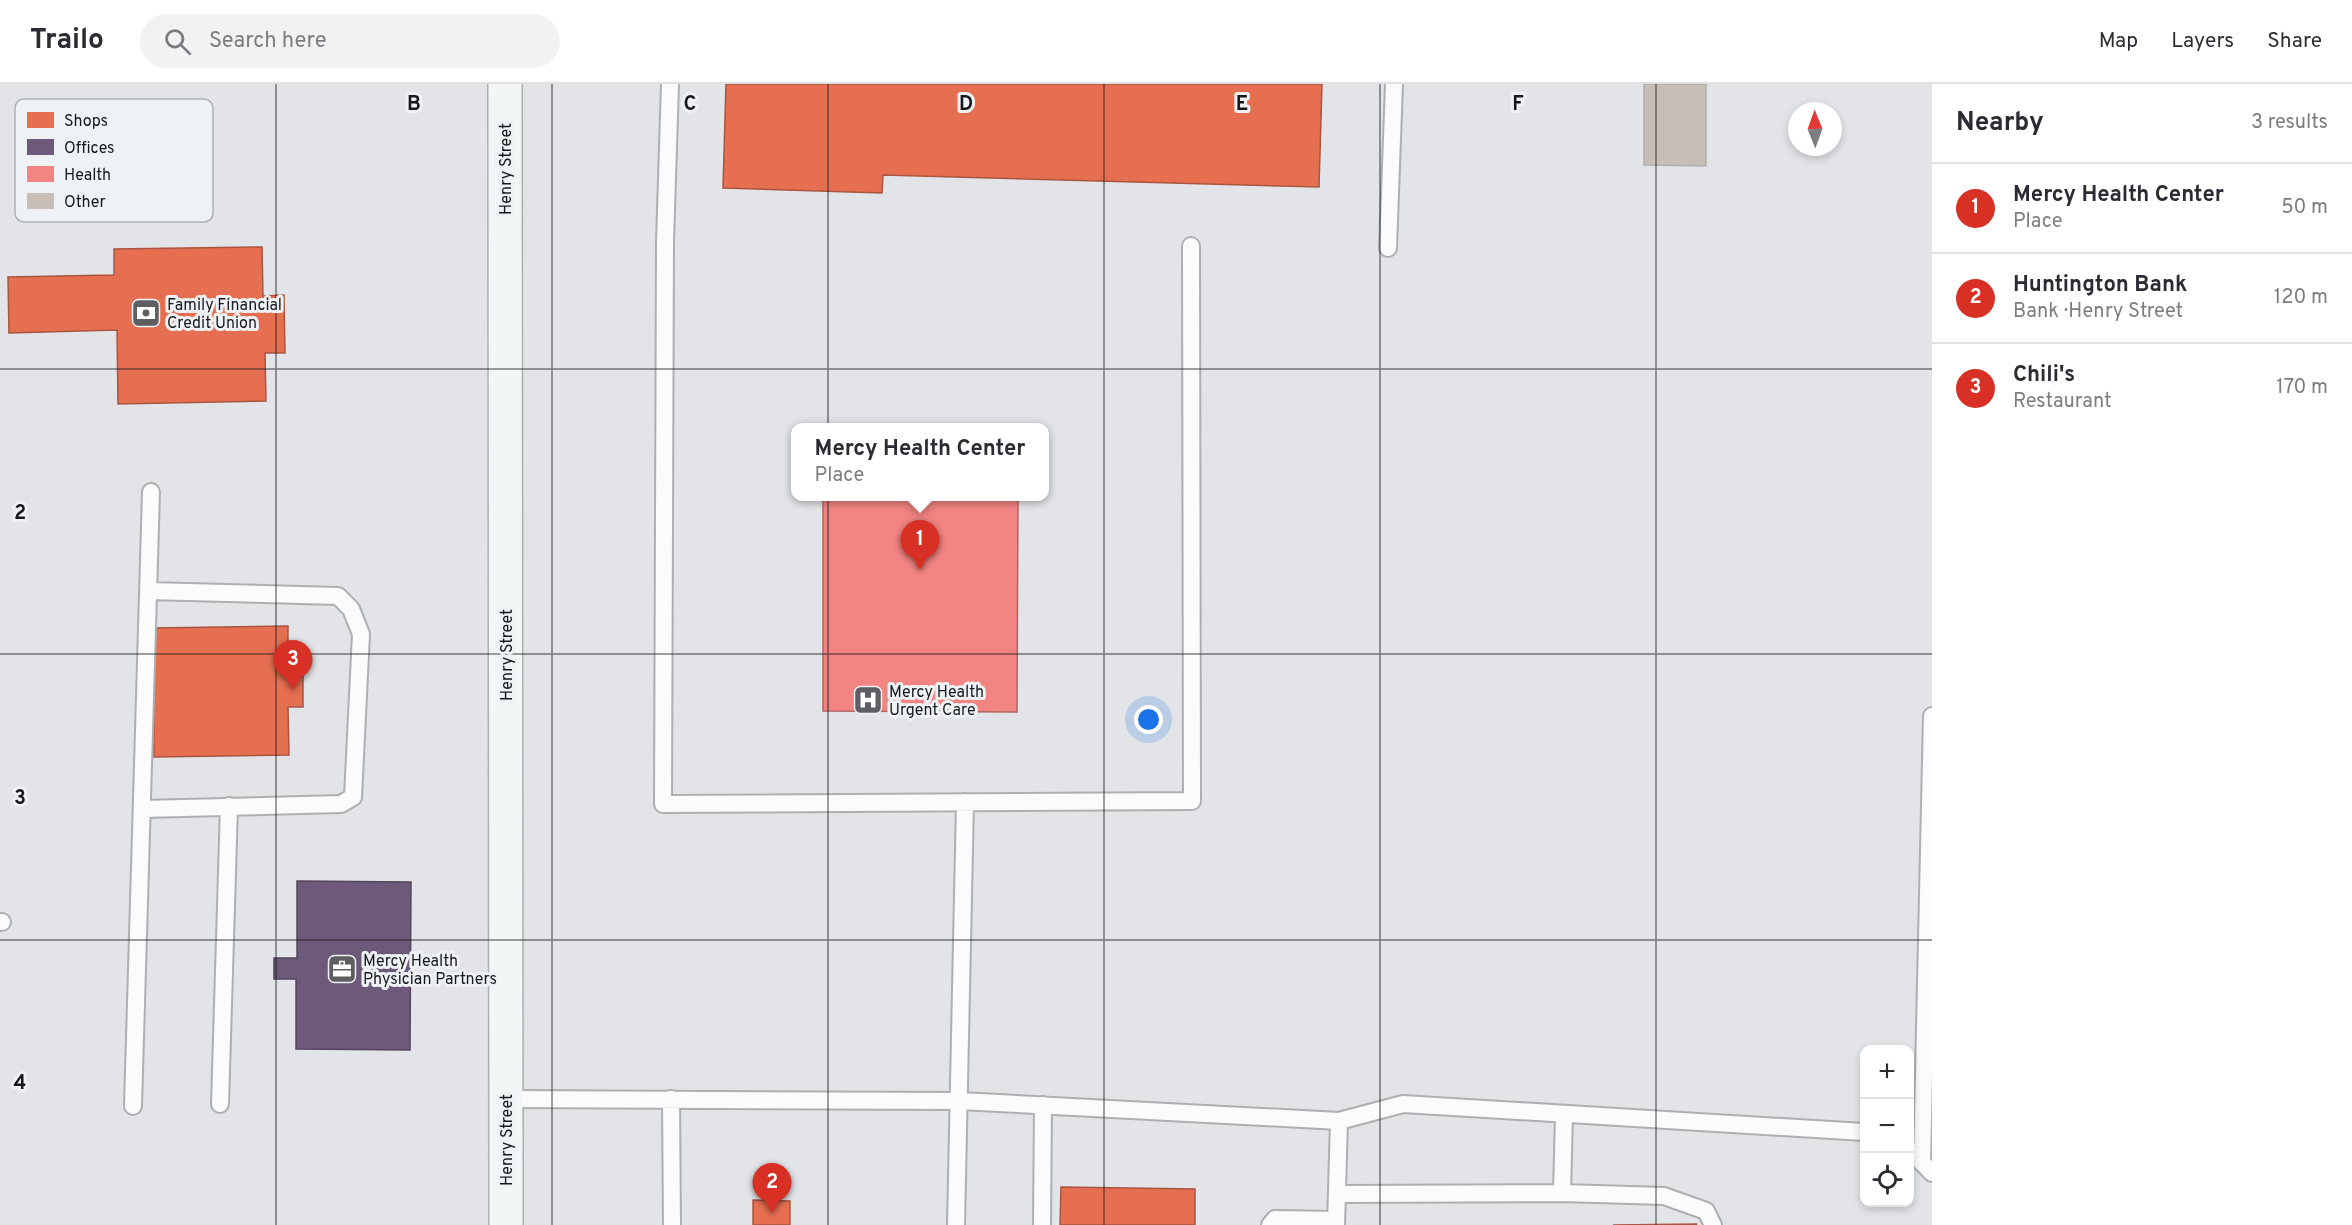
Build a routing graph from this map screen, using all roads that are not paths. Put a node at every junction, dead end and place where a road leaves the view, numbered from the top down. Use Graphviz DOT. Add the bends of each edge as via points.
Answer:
graph roads {
  1 [pos="506,84"];
  2 [pos="670,84"];
  3 [pos="1394,84"];
  4 [pos="1191,246"];
  5 [pos="1388,248"];
  6 [pos="151,492"];
  7 [pos="148,591"];
  8 [pos="1932,716"];
  9 [pos="965,802"];
  10 [pos="229,806"];
  11 [pos="142,809"];
  12 [pos="506,1099"];
  13 [pos="671,1099"];
  14 [pos="960,1101"];
  15 [pos="220,1104"];
  16 [pos="1043,1105"];
  17 [pos="133,1106"];
  18 [pos="1564,1115"];
  19 [pos="1339,1121"];
  20 [pos="1860,1132"];
  21 [pos="1913,1153"];
  22 [pos="1927,1168"];
  23 [pos="1562,1193"];
  24 [pos="1336,1194"];
  25 [pos="1336,1222"];
  26 [pos="506,1225"];
  27 [pos="672,1225"];
  28 [pos="956,1225"];
  29 [pos="1042,1225"];
  30 [pos="1270,1225"];
  31 [pos="1713,1225"];
  1 -- 12 [label="street, Henry Street"];
  2 -- 9 [label="lane" via="665,242 663,804"];
  3 -- 5 [label="lane"];
  4 -- 9 [label="lane" via="1192,801"];
  6 -- 7 [label="lane"];
  7 -- 10 [label="lane" via="338,596 351,609 361,634 353,796 341,804"];
  7 -- 11 [label="lane"];
  8 -- 22 [label="lane"];
  9 -- 14 [label="lane"];
  10 -- 11 [label="lane"];
  10 -- 15 [label="lane"];
  11 -- 17 [label="lane"];
  12 -- 13 [label="lane"];
  12 -- 26 [label="street, Henry Street"];
  13 -- 14 [label="lane"];
  13 -- 27 [label="lane"];
  14 -- 16 [label="lane"];
  14 -- 28 [label="lane"];
  16 -- 19 [label="lane"];
  16 -- 29 [label="lane"];
  18 -- 19 [label="lane" via="1403,1104"];
  18 -- 20 [label="lane"];
  18 -- 23 [label="lane"];
  19 -- 24 [label="lane"];
  21 -- 22 [label="lane"];
  23 -- 24 [label="lane"];
  23 -- 31 [label="lane" via="1665,1196 1706,1211"];
  24 -- 25 [label="lane"];
  25 -- 30 [label="lane" via="1275,1220"];
}
